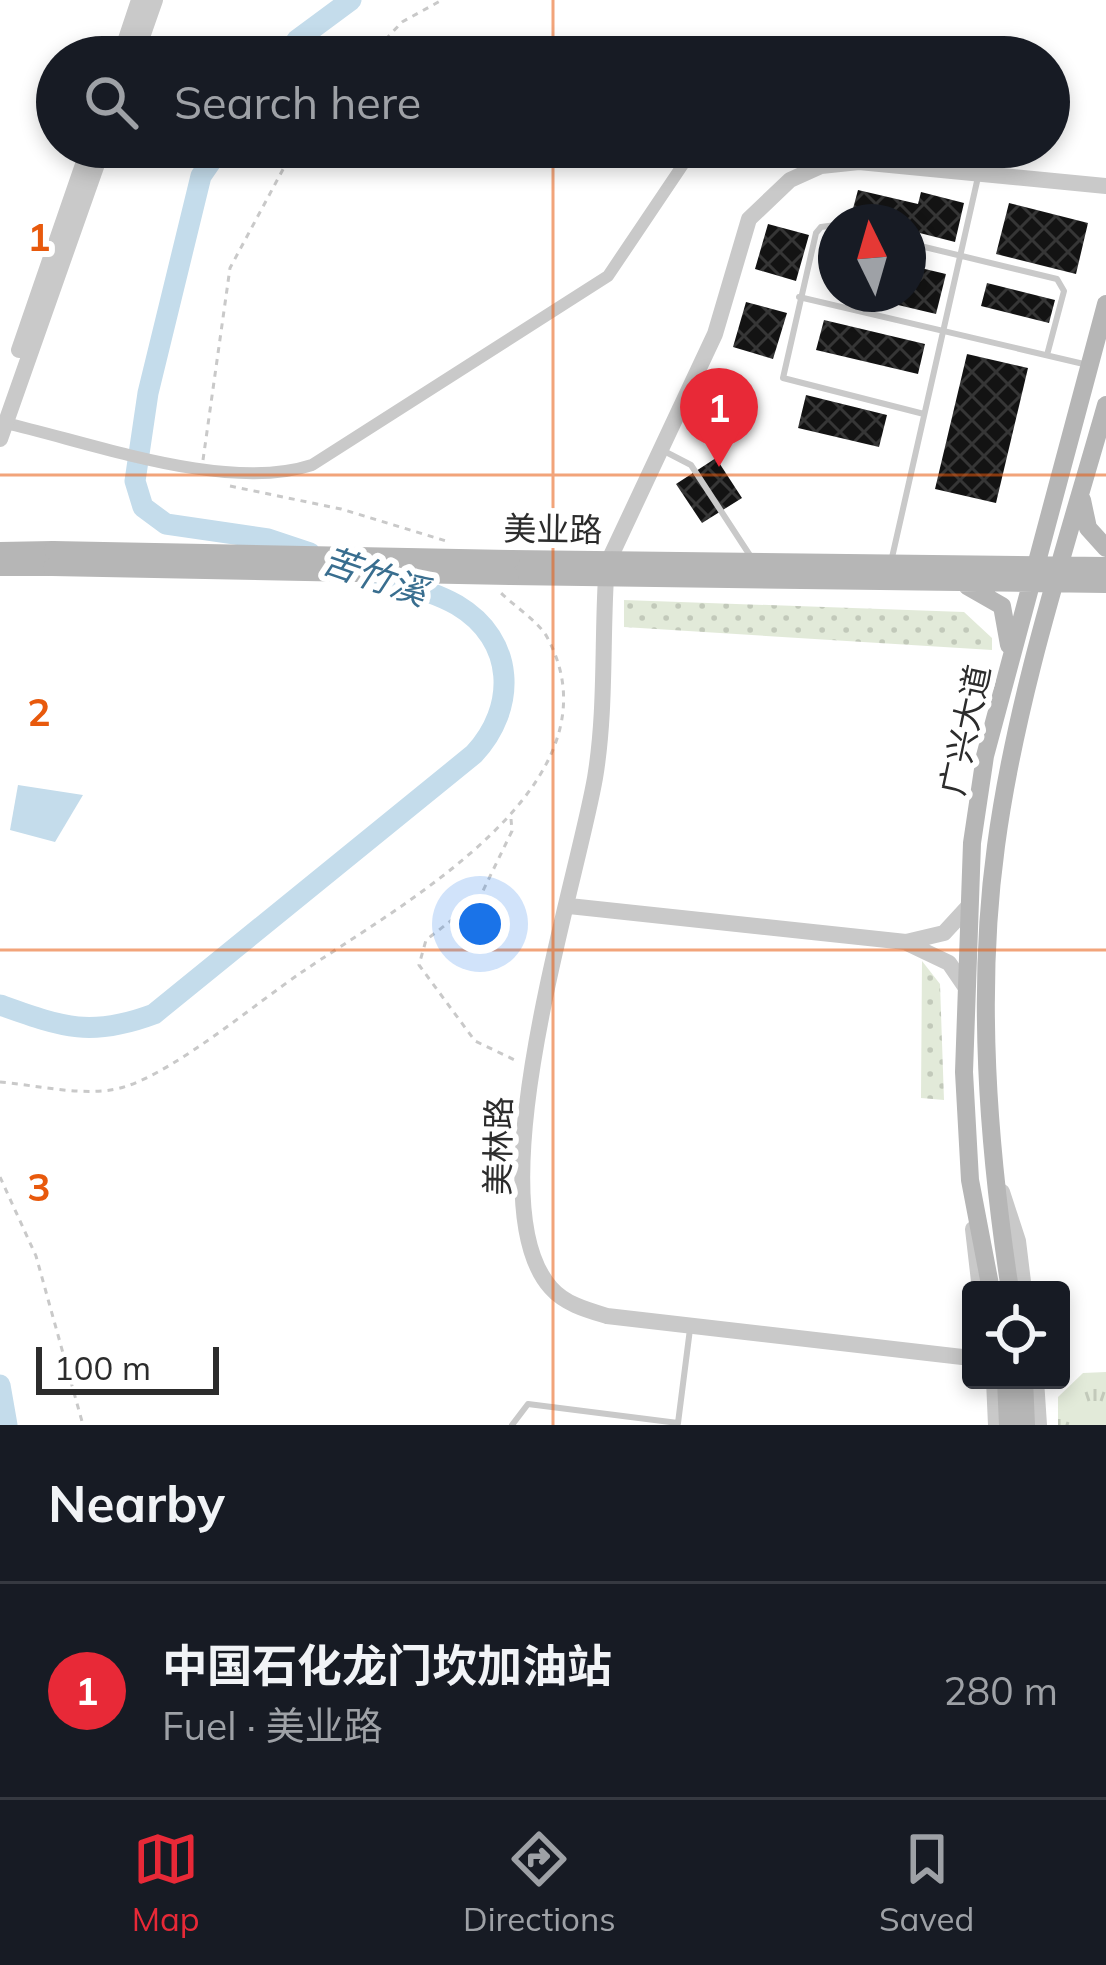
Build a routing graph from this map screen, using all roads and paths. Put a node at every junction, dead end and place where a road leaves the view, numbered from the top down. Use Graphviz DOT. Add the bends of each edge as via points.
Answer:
graph roads {
  1 [pos="139,0"];
  2 [pos="155,0"];
  3 [pos="442,0"];
  4 [pos="127,36"];
  5 [pos="142,36"];
  6 [pos="389,36"];
  7 [pos="82,168"];
  8 [pos="95,168"];
  9 [pos="284,168"];
  10 [pos="681,168"];
  11 [pos="817,168"];
  12 [pos="919,168"];
  13 [pos="979,174"];
  14 [pos="1106,186"];
  15 [pos="818,230"];
  16 [pos="926,247"];
  17 [pos="960,255"];
  18 [pos="799,297"];
  19 [pos="1106,304"];
  20 [pos="943,331"];
  21 [pos="1047,356"];
  22 [pos="1089,365"];
  23 [pos="1106,405"];
  24 [pos="924,414"];
  25 [pos="2,422"];
  26 [pos="659,449"];
  27 [pos="201,468"];
  28 [pos="230,472"];
  29 [pos="1081,493"];
  30 [pos="446,541"];
  31 [pos="0,546"];
  32 [pos="1106,550"];
  33 [pos="53,559"];
  34 [pos="754,561"];
  35 [pos="891,562"];
  36 [pos="1106,566"];
  37 [pos="0,567"];
  38 [pos="608,569"];
  39 [pos="1033,573"];
  40 [pos="1059,574"];
  41 [pos="488,581"];
  42 [pos="939,581"];
  43 [pos="1106,584"];
  44 [pos="1009,668"];
  45 [pos="1032,680"];
  46 [pos="511,818"];
  47 [pos="569,906"];
  48 [pos="968,908"];
  49 [pos="906,943"];
  50 [pos="964,985"];
  51 [pos="530,1070"];
  52 [pos="0,1082"];
  53 [pos="997,1176"];
  54 [pos="0,1177"];
  55 [pos="970,1180"];
  56 [pos="995,1255"];
  57 [pos="979,1281"];
  58 [pos="992,1281"];
  59 [pos="1006,1281"];
  60 [pos="1023,1281"];
  61 [pos="690,1325"];
  62 [pos="962,1357"];
  63 [pos="994,1389"];
  64 [pos="1007,1389"];
  65 [pos="1024,1389"];
  66 [pos="1037,1389"];
  67 [pos="678,1424"];
  68 [pos="83,1425"];
  69 [pos="512,1425"];
  70 [pos="996,1425"];
  71 [pos="1009,1425"];
  72 [pos="1026,1425"];
  73 [pos="1039,1425"];
  1 -- 4 [label="street"];
  2 -- 5 [label="street"];
  3 -- 6 [label="path"];
  7 -- 25 [label="street"];
  8 -- 25 [label="street"];
  9 -- 27 [label="path" via="230,268"];
  10 -- 28 [label="street" via="608,276 312,465 279,476"];
  11 -- 26 [label="street" via="767,196 749,219 715,334"];
  12 -- 13 [label="street"];
  13 -- 14 [label="street"];
  13 -- 17 [label="lane"];
  15 -- 18 [label="lane"];
  16 -- 17 [label="lane"];
  17 -- 20 [label="lane"];
  17 -- 21 [label="lane" via="1064,284"];
  18 -- 20 [label="lane"];
  18 -- 24 [label="lane" via="783,378"];
  19 -- 22 [label="main road, 广兴大道"];
  20 -- 21 [label="lane"];
  20 -- 24 [label="lane"];
  21 -- 22 [label="lane"];
  22 -- 39 [label="main road, 广兴大道"];
  23 -- 29 [label="main road, 广兴大道"];
  24 -- 35 [label="lane"];
  25 -- 27 [label="street"];
  26 -- 34 [label="lane" via="691,466"];
  26 -- 38 [label="street"];
  27 -- 28 [label="street"];
  28 -- 30 [label="path" via="227,483 236,491 341,508"];
  29 -- 32 [label="main road" via="1088,528"];
  29 -- 40 [label="main road, 广兴大道"];
  31 -- 33 [label="main road, 美业路"];
  32 -- 40 [label="street"];
  33 -- 37 [label="main road, 美业路"];
  33 -- 38 [label="main road, 美业路, bridge"];
  34 -- 35 [label="main road, 美业路"];
  34 -- 38 [label="main road, 美业路"];
  35 -- 39 [label="main road, 美业路"];
  36 -- 40 [label="main road, 美业路"];
  38 -- 42 [label="main road, 美业路"];
  38 -- 47 [label="street, 美林路" via="602,723"];
  39 -- 40 [label="main road, 美业路"];
  39 -- 42 [label="main road, 美业路"];
  39 -- 44 [label="main road, 广兴大道"];
  40 -- 43 [label="main road, 美业路"];
  40 -- 45 [label="main road, 广兴大道"];
  41 -- 46 [label="path" via="546,635 561,685 556,740"];
  42 -- 44 [label="main road" via="984,591 1002,606"];
  44 -- 45 [label="main road" via="1024,663"];
  44 -- 48 [label="main road, 广兴大道" via="986,756"];
  45 -- 53 [label="main road, 广兴大道" via="990,910 988,1072"];
  46 -- 51 [label="path" via="479,898 426,940 419,965 475,1041"];
  46 -- 52 [label="path" via="451,871 126,1087"];
  47 -- 49 [label="street"];
  47 -- 51 [label="street, 美林路"];
  48 -- 49 [label="street" via="944,933"];
  48 -- 50 [label="main road, 广兴大道"];
  49 -- 50 [label="street" via="950,963"];
  50 -- 55 [label="main road, 广兴大道"];
  51 -- 61 [label="street, 美林路" via="526,1221 550,1288 607,1316"];
  53 -- 56 [label="main road, 广兴大道"];
  53 -- 60 [label="street, 广兴大道"];
  54 -- 68 [label="path" via="36,1256"];
  55 -- 56 [label="main road, 广兴大道"];
  55 -- 57 [label="street, 广兴大道"];
  56 -- 58 [label="main road"];
  56 -- 59 [label="main road"];
  61 -- 62 [label="street, 美林路"];
  61 -- 67 [label="lane"];
  63 -- 70 [label="street"];
  64 -- 71 [label="main road"];
  65 -- 72 [label="main road"];
  66 -- 73 [label="street"];
  67 -- 69 [label="lane" via="528,1404"];
}
